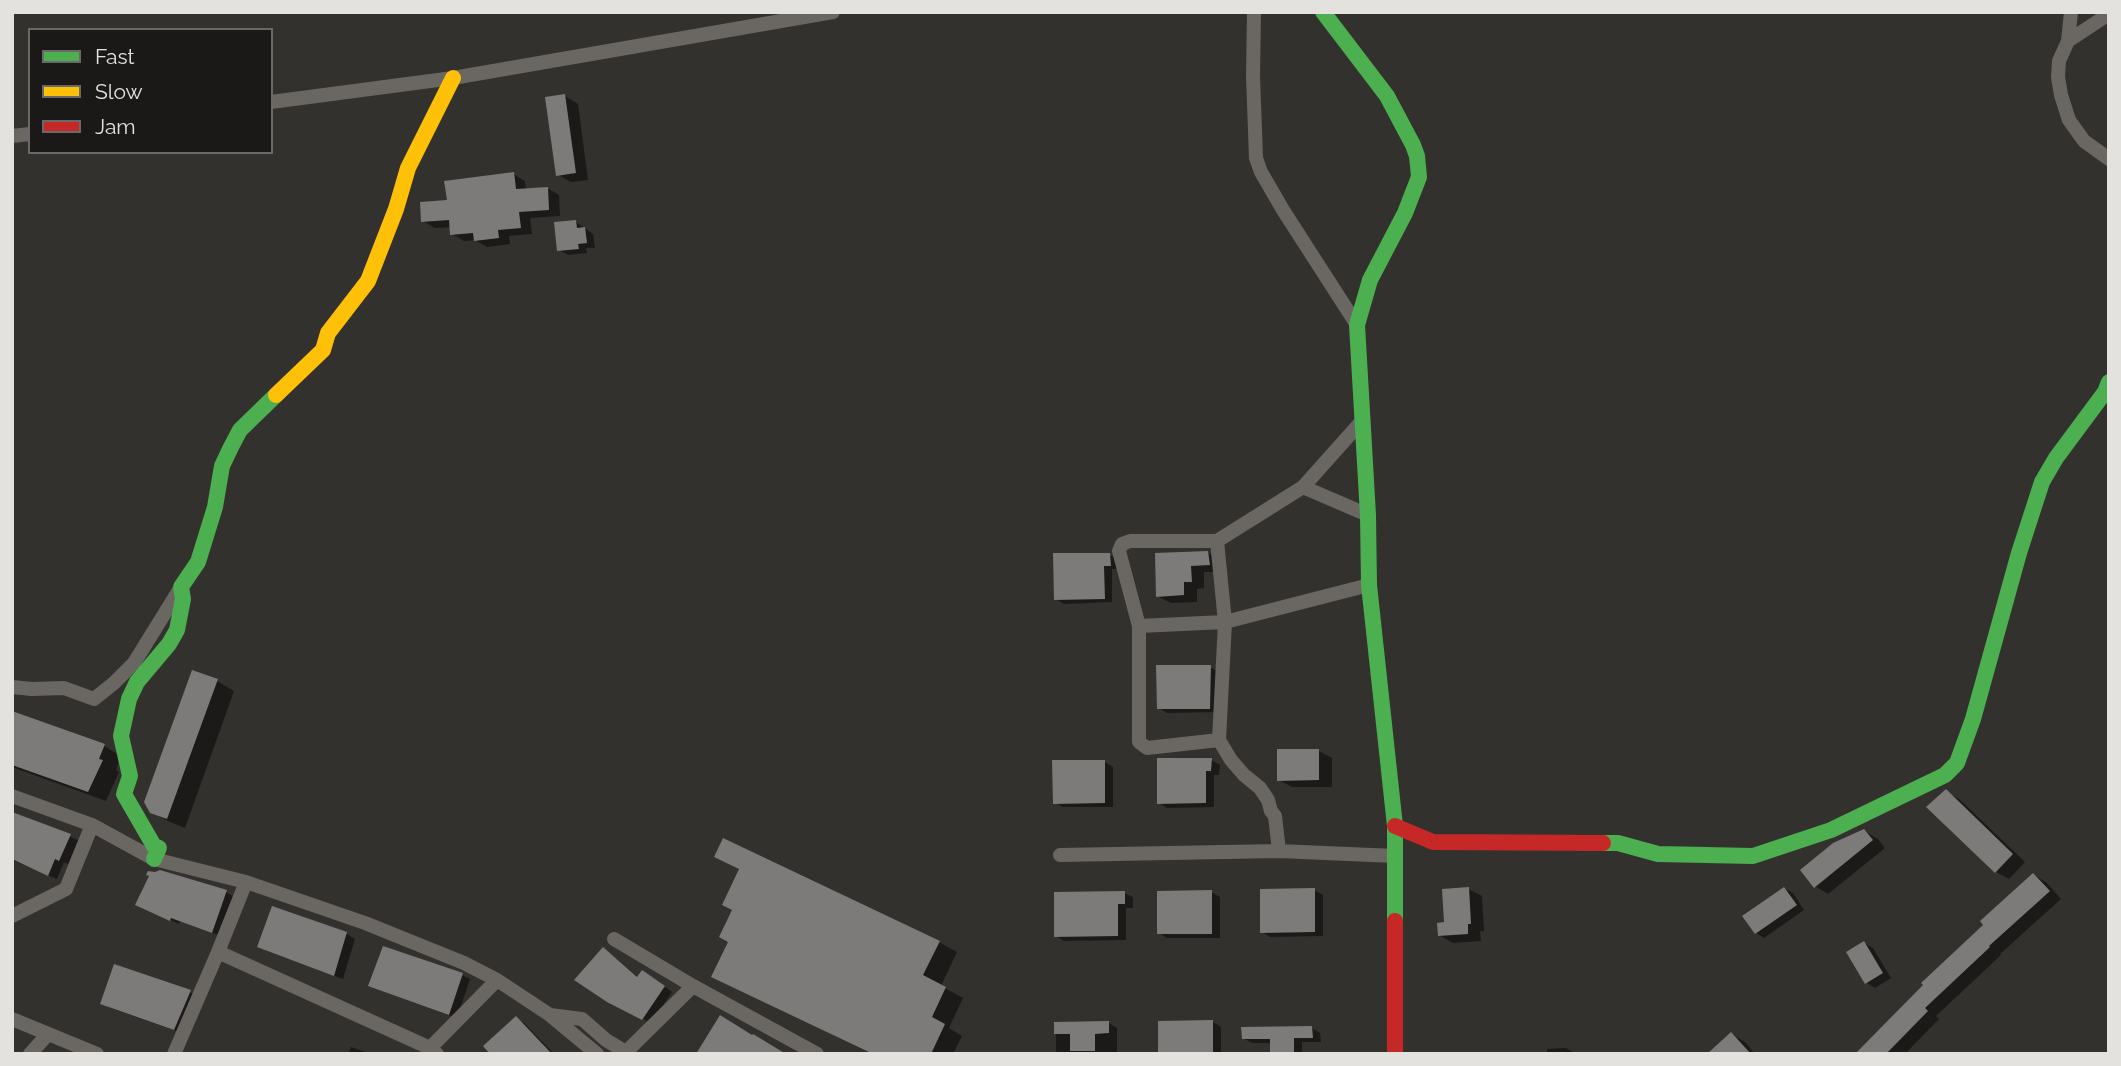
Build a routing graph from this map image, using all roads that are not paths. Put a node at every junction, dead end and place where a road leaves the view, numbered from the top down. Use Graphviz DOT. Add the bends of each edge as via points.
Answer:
graph roads {
  1 [pos="832,12"];
  2 [pos="1254,12"];
  3 [pos="1324,12"];
  4 [pos="2071,12"];
  5 [pos="2109,14"];
  6 [pos="2068,41"];
  7 [pos="453,78"];
  8 [pos="273,102"];
  9 [pos="2109,159"];
  10 [pos="1357,325"];
  11 [pos="2109,382"];
  12 [pos="1362,421"];
  13 [pos="1303,487"];
  14 [pos="1367,515"];
  15 [pos="1217,541"];
  16 [pos="1369,585"];
  17 [pos="181,586"];
  18 [pos="1225,622"];
  19 [pos="1139,626"];
  20 [pos="139,680"];
  21 [pos="114,683"];
  22 [pos="12,687"];
  23 [pos="1219,740"];
  24 [pos="12,796"];
  25 [pos="92,825"];
  26 [pos="1395,826"];
  27 [pos="1279,851"];
  28 [pos="1060,855"];
  29 [pos="1395,856"];
  30 [pos="154,859"];
  31 [pos="246,882"];
  32 [pos="12,916"];
  33 [pos="614,939"];
  34 [pos="218,952"];
  35 [pos="497,979"];
  36 [pos="693,986"];
  37 [pos="550,1015"];
  38 [pos="12,1019"];
  39 [pos="48,1034"];
  40 [pos="434,1051"];
  41 [pos="628,1053"];
  42 [pos="30,1054"];
  43 [pos="97,1054"];
  44 [pos="174,1054"];
  45 [pos="597,1054"];
  46 [pos="817,1054"];
  47 [pos="1395,1054"];
  1 -- 7 [label="street"];
  2 -- 10 [label="street" via="1256,158 1283,210"];
  3 -- 10 [label="street" via="1387,96 1417,156 1419,177 1370,280"];
  4 -- 6 [label="street"];
  5 -- 6 [label="street"];
  6 -- 9 [label="street" via="2058,77 2069,120 2084,141"];
  7 -- 8 [label="street"];
  7 -- 17 [label="street" via="408,168 368,281 328,333 323,350 240,430 222,466 198,562"];
  10 -- 12 [label="street"];
  11 -- 26 [label="street" via="2042,482 1973,719 1957,763 1945,775 1831,830 1753,856 1657,854 1618,843 1433,842"];
  12 -- 13 [label="street"];
  12 -- 14 [label="street"];
  13 -- 14 [label="street"];
  13 -- 15 [label="street"];
  14 -- 16 [label="street"];
  15 -- 18 [label="street"];
  15 -- 19 [label="street" via="1122,544 1119,551"];
  16 -- 18 [label="street"];
  16 -- 26 [label="street"];
  17 -- 20 [label="street" via="177,630"];
  17 -- 21 [label="street" via="134,663"];
  18 -- 19 [label="street"];
  18 -- 23 [label="street"];
  19 -- 23 [label="street" via="1139,742 1147,748"];
  20 -- 21 [label="street"];
  20 -- 30 [label="street" via="129,698 121,736 130,776 124,794 159,848"];
  21 -- 22 [label="street" via="94,699 64,688"];
  23 -- 27 [label="street" via="1268,800"];
  24 -- 25 [label="street"];
  25 -- 30 [label="street"];
  25 -- 32 [label="street" via="66,889"];
  26 -- 29 [label="street"];
  27 -- 28 [label="street"];
  27 -- 29 [label="street"];
  29 -- 47 [label="street"];
  30 -- 31 [label="street"];
  31 -- 34 [label="street"];
  31 -- 35 [label="street" via="365,923"];
  33 -- 36 [label="street"];
  34 -- 40 [label="street"];
  34 -- 44 [label="street"];
  35 -- 37 [label="street"];
  35 -- 40 [label="street"];
  36 -- 41 [label="street"];
  36 -- 46 [label="street"];
  37 -- 41 [label="street" via="582,1019"];
  37 -- 45 [label="street"];
  38 -- 39 [label="street"];
  39 -- 42 [label="street"];
  39 -- 43 [label="street"];
}
